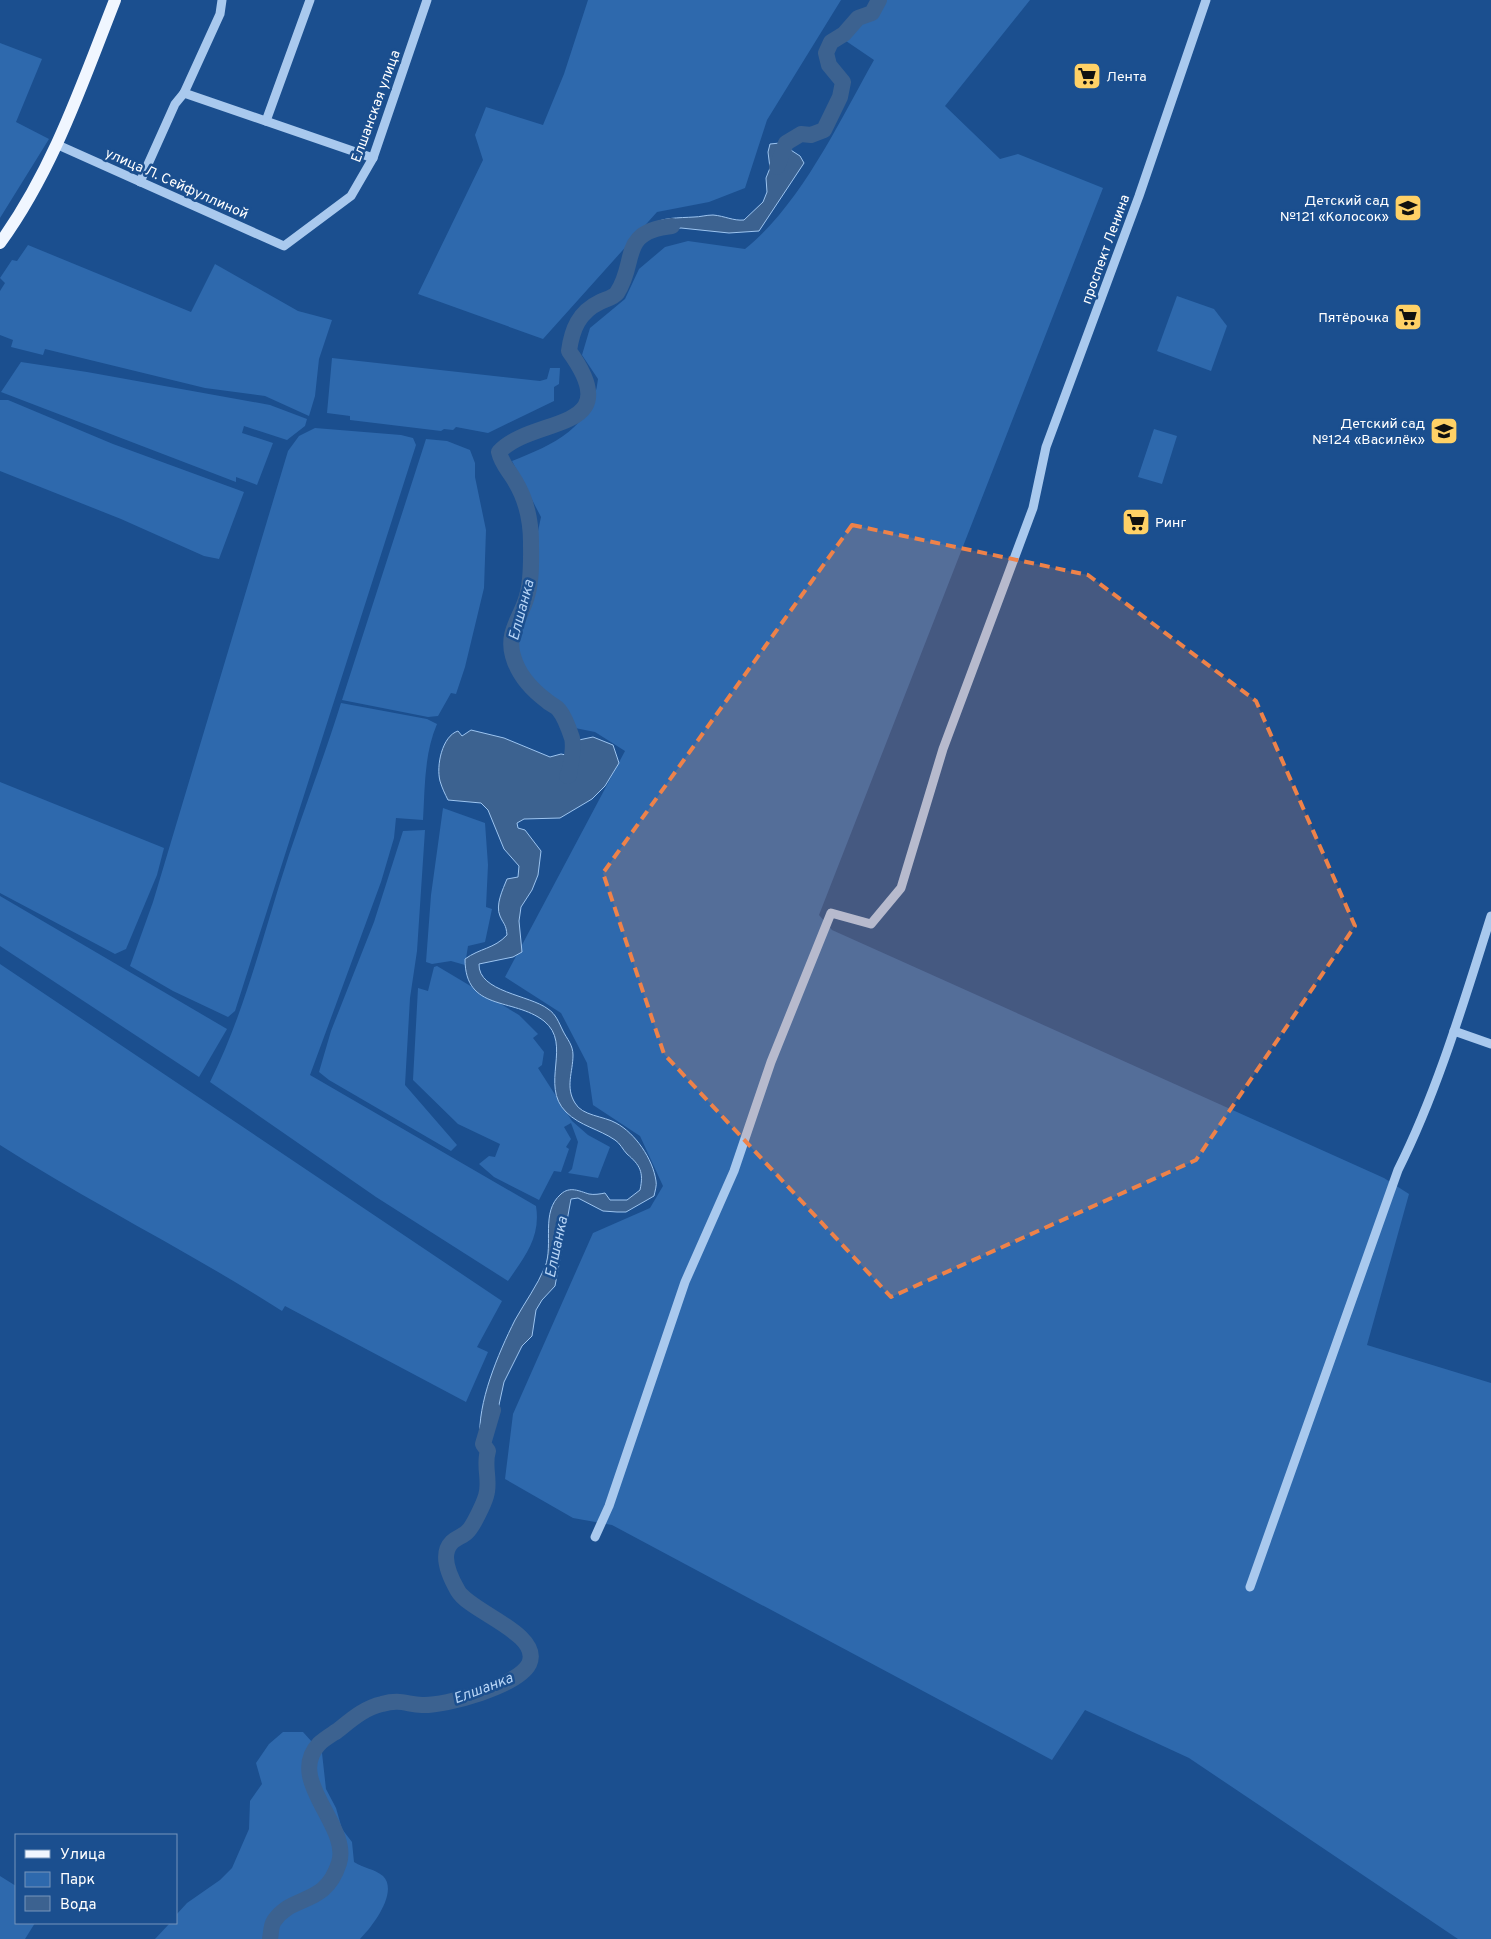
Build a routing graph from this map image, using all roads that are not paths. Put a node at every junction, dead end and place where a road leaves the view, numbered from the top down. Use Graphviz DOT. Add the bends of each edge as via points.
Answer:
graph roads {
  1 [pos="115,0"];
  2 [pos="222,0"];
  3 [pos="310,0"];
  4 [pos="427,0"];
  5 [pos="1206,0"];
  6 [pos="184,93"];
  7 [pos="266,121"];
  8 [pos="58,145"];
  9 [pos="373,158"];
  10 [pos="140,182"];
  11 [pos="0,243"];
  12 [pos="284,246"];
  13 [pos="1491,916"];
  14 [pos="1454,1031"];
  15 [pos="1491,1044"];
  16 [pos="595,1537"];
  17 [pos="1250,1587"];
  1 -- 8 [label="main road"];
  2 -- 6 [label="street" via="220,14"];
  3 -- 7 [label="street"];
  4 -- 9 [label="street, Елшанская улица"];
  5 -- 16 [label="street, проспект Ленина" via="1139,196 1046,447 1033,508 943,749 901,888 871,924 831,913 771,1062 734,1171 685,1282 609,1506"];
  6 -- 7 [label="street"];
  6 -- 10 [label="street" via="175,104"];
  7 -- 9 [label="street"];
  8 -- 10 [label="street, улица Л. Сейфуллиной"];
  8 -- 11 [label="main road" via="35,189"];
  9 -- 12 [label="street, Елшанская улица" via="351,196"];
  10 -- 12 [label="street, улица Л. Сейфуллиной"];
  13 -- 14 [label="street"];
  14 -- 15 [label="street"];
  14 -- 17 [label="street" via="1398,1170"];
}
